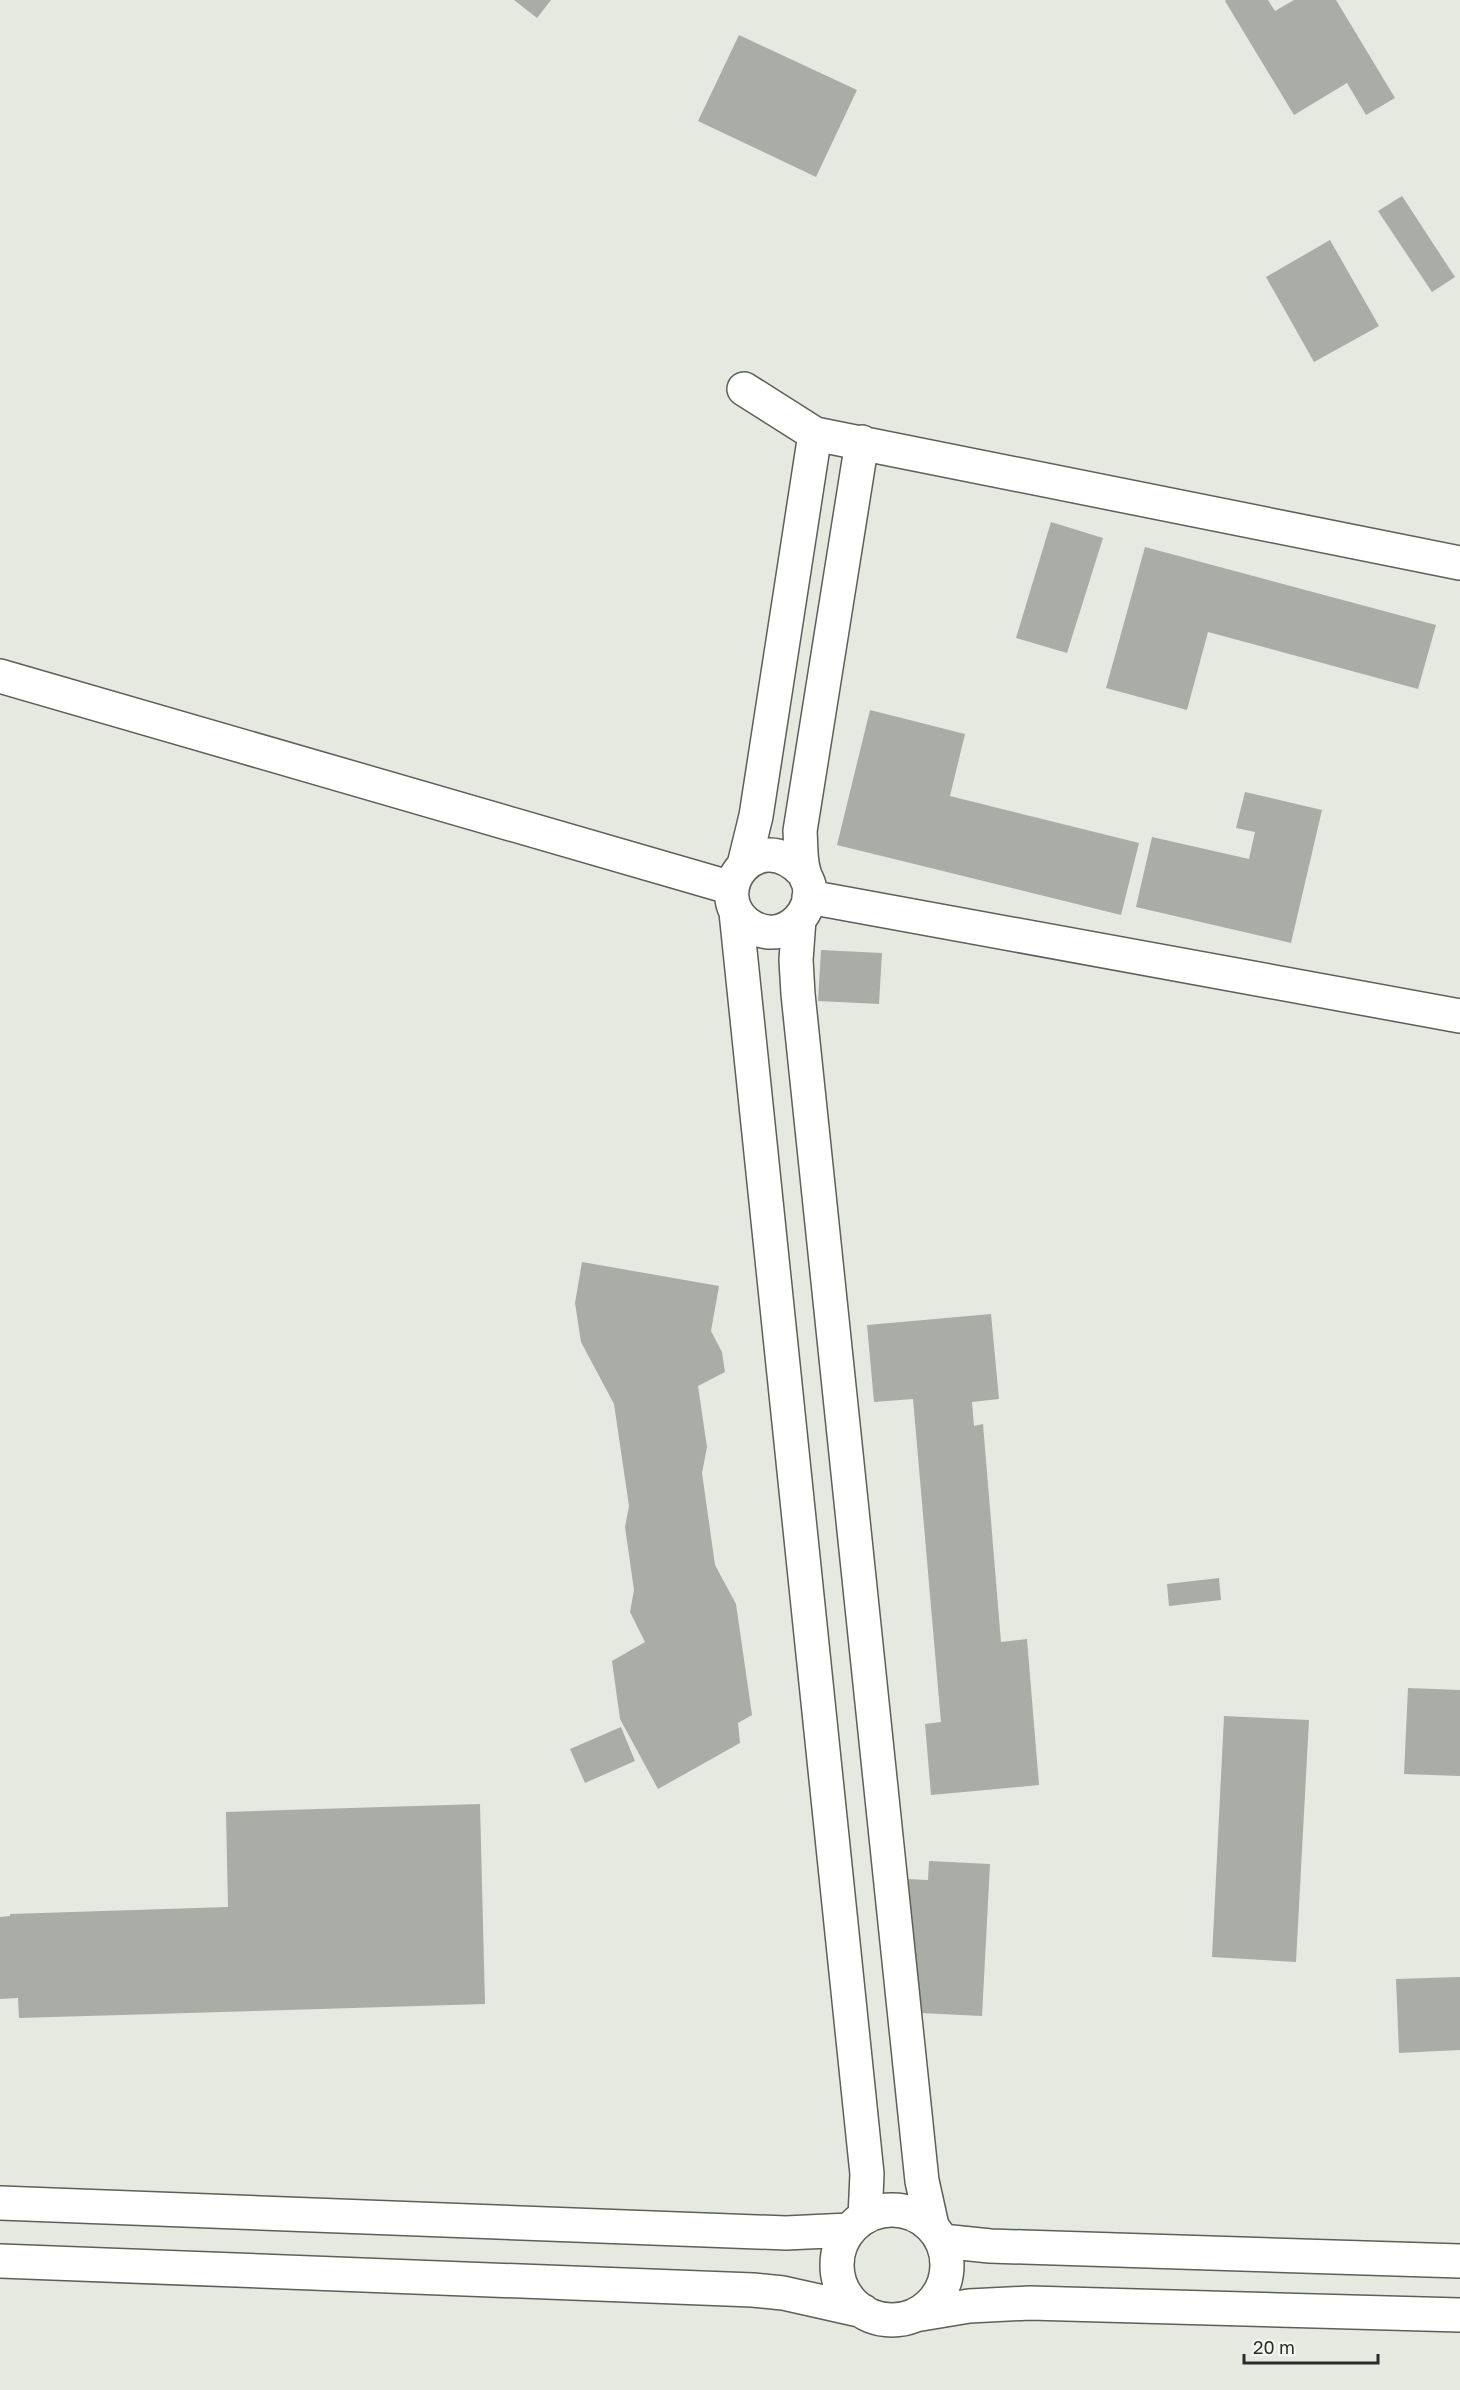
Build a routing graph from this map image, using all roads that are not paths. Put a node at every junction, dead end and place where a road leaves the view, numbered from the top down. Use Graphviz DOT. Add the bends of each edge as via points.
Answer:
graph roads {
  1 [pos="744,389"];
  2 [pos="815,434"];
  3 [pos="862,442"];
  4 [pos="1460,563"];
  5 [pos="0,676"];
  6 [pos="738,888"];
  7 [pos="804,896"];
  8 [pos="1460,1016"];
  9 [pos="0,2203"];
  10 [pos="857,2224"];
  11 [pos="937,2233"];
  12 [pos="0,2261"];
  13 [pos="1460,2261"];
  14 [pos="862,2312"];
  15 [pos="915,2315"];
  16 [pos="1460,2315"];
  1 -- 2 [label="street"];
  2 -- 3 [label="street"];
  2 -- 6 [label="street" via="756,816"];
  3 -- 4 [label="street"];
  3 -- 7 [label="street" via="800,831"];
  5 -- 6 [label="street"];
  6 -- 7 [label="street" via="755,857 782,856 794,862"];
  6 -- 7 [label="street" via="744,922 766,932 789,927"];
  6 -- 10 [label="street" via="867,2174"];
  7 -- 8 [label="street"];
  7 -- 11 [label="street" via="796,960 799,1006 922,2181"];
  9 -- 10 [label="street" via="786,2233"];
  10 -- 11 [label="street" via="888,2210 912,2213"];
  10 -- 14 [label="street" via="840,2246 837,2264 840,2283"];
  11 -- 13 [label="street" via="1002,2247"];
  11 -- 15 [label="street" via="947,2258 946,2275 930,2305"];
  12 -- 14 [label="street" via="753,2290"];
  14 -- 15 [label="street" via="898,2320"];
  15 -- 16 [label="street" via="969,2306 1030,2303"];
}
